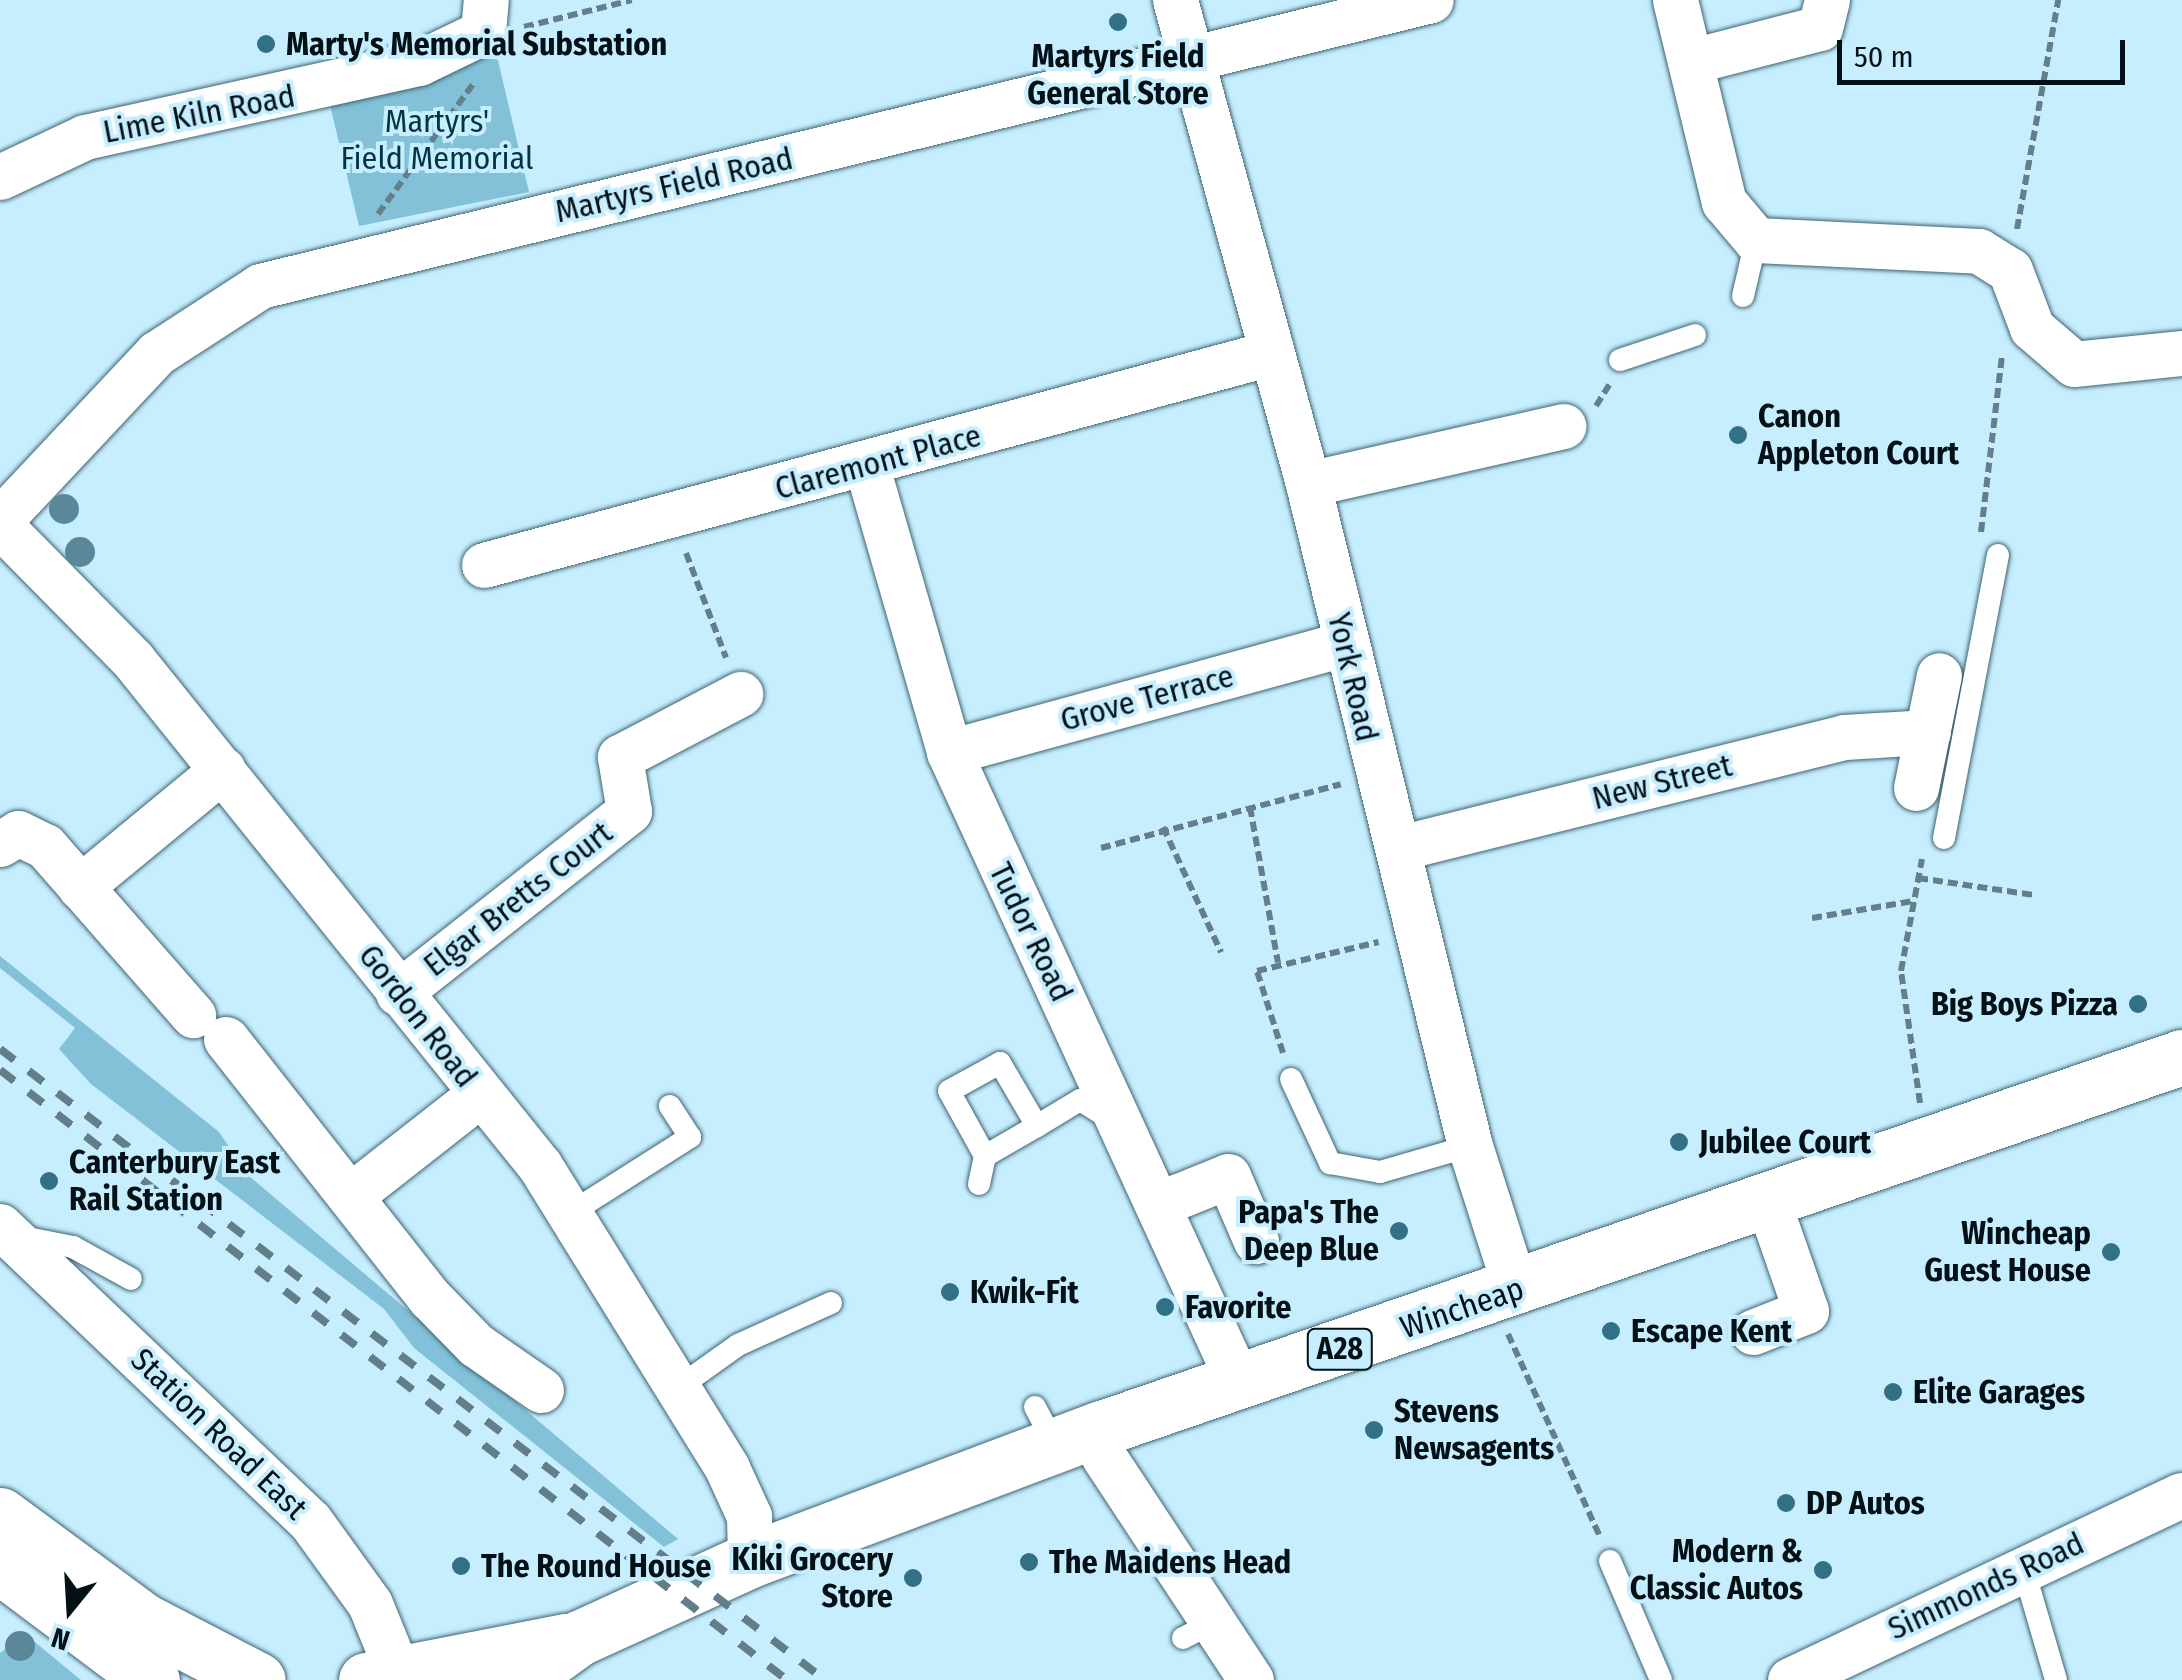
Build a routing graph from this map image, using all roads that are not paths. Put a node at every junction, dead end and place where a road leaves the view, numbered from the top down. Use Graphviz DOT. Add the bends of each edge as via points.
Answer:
graph roads {
  1 [pos="1175,0"];
  2 [pos="1431,0"];
  3 [pos="1675,0"];
  4 [pos="1827,0"];
  5 [pos="478,24"];
  6 [pos="1692,61"];
  7 [pos="1188,64"];
  8 [pos="0,177"];
  9 [pos="1756,240"];
  10 [pos="1743,296"];
  11 [pos="1695,335"];
  12 [pos="1270,353"];
  13 [pos="2182,353"];
  14 [pos="1620,360"];
  15 [pos="1564,426"];
  16 [pos="867,467"];
  17 [pos="1308,484"];
  18 [pos="0,523"];
  19 [pos="1998,555"];
  20 [pos="483,563"];
  21 [pos="1345,644"];
  22 [pos="1939,675"];
  23 [pos="740,694"];
  24 [pos="1945,734"];
  25 [pos="949,752"];
  26 [pos="223,769"];
  27 [pos="1916,788"];
  28 [pos="1944,838"];
  29 [pos="0,844"];
  30 [pos="1399,848"];
  31 [pos="80,888"];
  32 [pos="398,993"];
  33 [pos="2182,1057"];
  34 [pos="1290,1079"];
  35 [pos="480,1094"];
  36 [pos="670,1106"];
  37 [pos="1124,1124"];
  38 [pos="1037,1126"];
  39 [pos="1470,1146"];
  40 [pos="985,1156"];
  41 [pos="979,1184"];
  42 [pos="350,1196"];
  43 [pos="1768,1202"];
  44 [pos="1161,1204"];
  45 [pos="572,1212"];
  46 [pos="6,1224"];
  47 [pos="1256,1241"];
  48 [pos="73,1247"];
  49 [pos="132,1279"];
  50 [pos="1504,1294"];
  51 [pos="830,1303"];
  52 [pos="1753,1332"];
  53 [pos="1238,1381"];
  54 [pos="541,1390"];
  55 [pos="686,1399"];
  56 [pos="1063,1428"];
  57 [pos="2182,1494"];
  58 [pos="0,1515"];
  59 [pos="750,1560"];
  60 [pos="1610,1561"];
  61 [pos="0,1566"];
  62 [pos="2023,1567"];
  63 [pos="579,1638"];
  64 [pos="1813,1675"];
  65 [pos="382,1677"];
  66 [pos="1244,1677"];
  67 [pos="152,1680"];
  68 [pos="258,1680"];
  69 [pos="521,1680"];
  70 [pos="1661,1680"];
  71 [pos="2056,1680"];
  1 -- 7 [label="street, York Road"];
  2 -- 7 [label="street, Martyrs Field Road"];
  3 -- 6 [label="street"];
  4 -- 6 [label="street" via="1820,28"];
  5 -- 8 [label="street, Lime Kiln Road" via="419,64 85,137"];
  6 -- 9 [label="street" via="1724,202"];
  7 -- 12 [label="street, York Road"];
  7 -- 18 [label="street, Martyrs Field Road" via="341,260 260,286 188,328"];
  9 -- 10 [label="lane"];
  9 -- 13 [label="street" via="1979,251 2010,270 2032,328 2074,364"];
  11 -- 14 [label="lane"];
  12 -- 16 [label="street, Claremont Place"];
  12 -- 17 [label="street, York Road"];
  15 -- 17 [label="street"];
  16 -- 20 [label="street, Claremont Place"];
  16 -- 25 [label="street, Tudor Road"];
  17 -- 21 [label="street, York Road"];
  18 -- 26 [label="street, Gordon Road" via="133,660"];
  19 -- 24 [label="lane"];
  21 -- 25 [label="street, Grove Terrace"];
  21 -- 30 [label="street, York Road"];
  22 -- 24 [label="street"];
  23 -- 32 [label="street, Elgar Bretts Court" via="620,758 629,811"];
  24 -- 27 [label="street"];
  24 -- 28 [label="lane"];
  24 -- 30 [label="street, New Street" via="1844,737"];
  25 -- 37 [label="street, Tudor Road"];
  26 -- 31 [label="street"];
  26 -- 32 [label="street, Gordon Road"];
  29 -- 31 [label="street" via="18,833 45,846"];
  30 -- 39 [label="street, York Road"];
  31 -- 42 [label="street" via="210,1027"];
  32 -- 35 [label="street, Gordon Road"];
  33 -- 43 [label="highway, Wincheap / A28"];
  34 -- 39 [label="lane" via="1330,1163 1380,1172"];
  35 -- 42 [label="street"];
  35 -- 45 [label="street, Gordon Road"];
  36 -- 45 [label="lane" via="690,1137"];
  37 -- 38 [label="lane" via="1080,1100"];
  37 -- 44 [label="street, Tudor Road"];
  38 -- 40 [label="lane"];
  38 -- 40 [label="lane" via="1000,1063 949,1091"];
  39 -- 50 [label="street, York Road"];
  40 -- 41 [label="lane"];
  42 -- 54 [label="street" via="476,1345"];
  43 -- 50 [label="highway, Wincheap / A28" via="1655,1234"];
  43 -- 52 [label="street" via="1806,1311"];
  44 -- 47 [label="street" via="1228,1176"];
  44 -- 53 [label="street, Tudor Road"];
  45 -- 55 [label="street, Gordon Road"];
  46 -- 48 [label="lane"];
  46 -- 48 [label="lane"];
  46 -- 65 [label="street, Station Road East" via="57,1286 310,1521 370,1604"];
  48 -- 49 [label="lane"];
  50 -- 53 [label="highway, Wincheap / A28"];
  51 -- 55 [label="lane" via="738,1345"];
  53 -- 56 [label="highway, Wincheap / A28"];
  55 -- 59 [label="street, Gordon Road" via="749,1516"];
  56 -- 59 [label="highway, Wincheap / A28"];
  56 -- 66 [label="street" via="1104,1458 1198,1630"];
  57 -- 62 [label="street, Simmonds Road"];
  58 -- 68 [label="highway" via="144,1620"];
  59 -- 63 [label="highway, Wincheap / A28"];
  60 -- 70 [label="lane"];
  61 -- 67 [label="highway"];
  62 -- 64 [label="street, Simmonds Road"];
  62 -- 71 [label="lane"];
  63 -- 65 [label="highway, Wincheap / A28"];
  63 -- 69 [label="highway, Wincheap / A28"];
}
